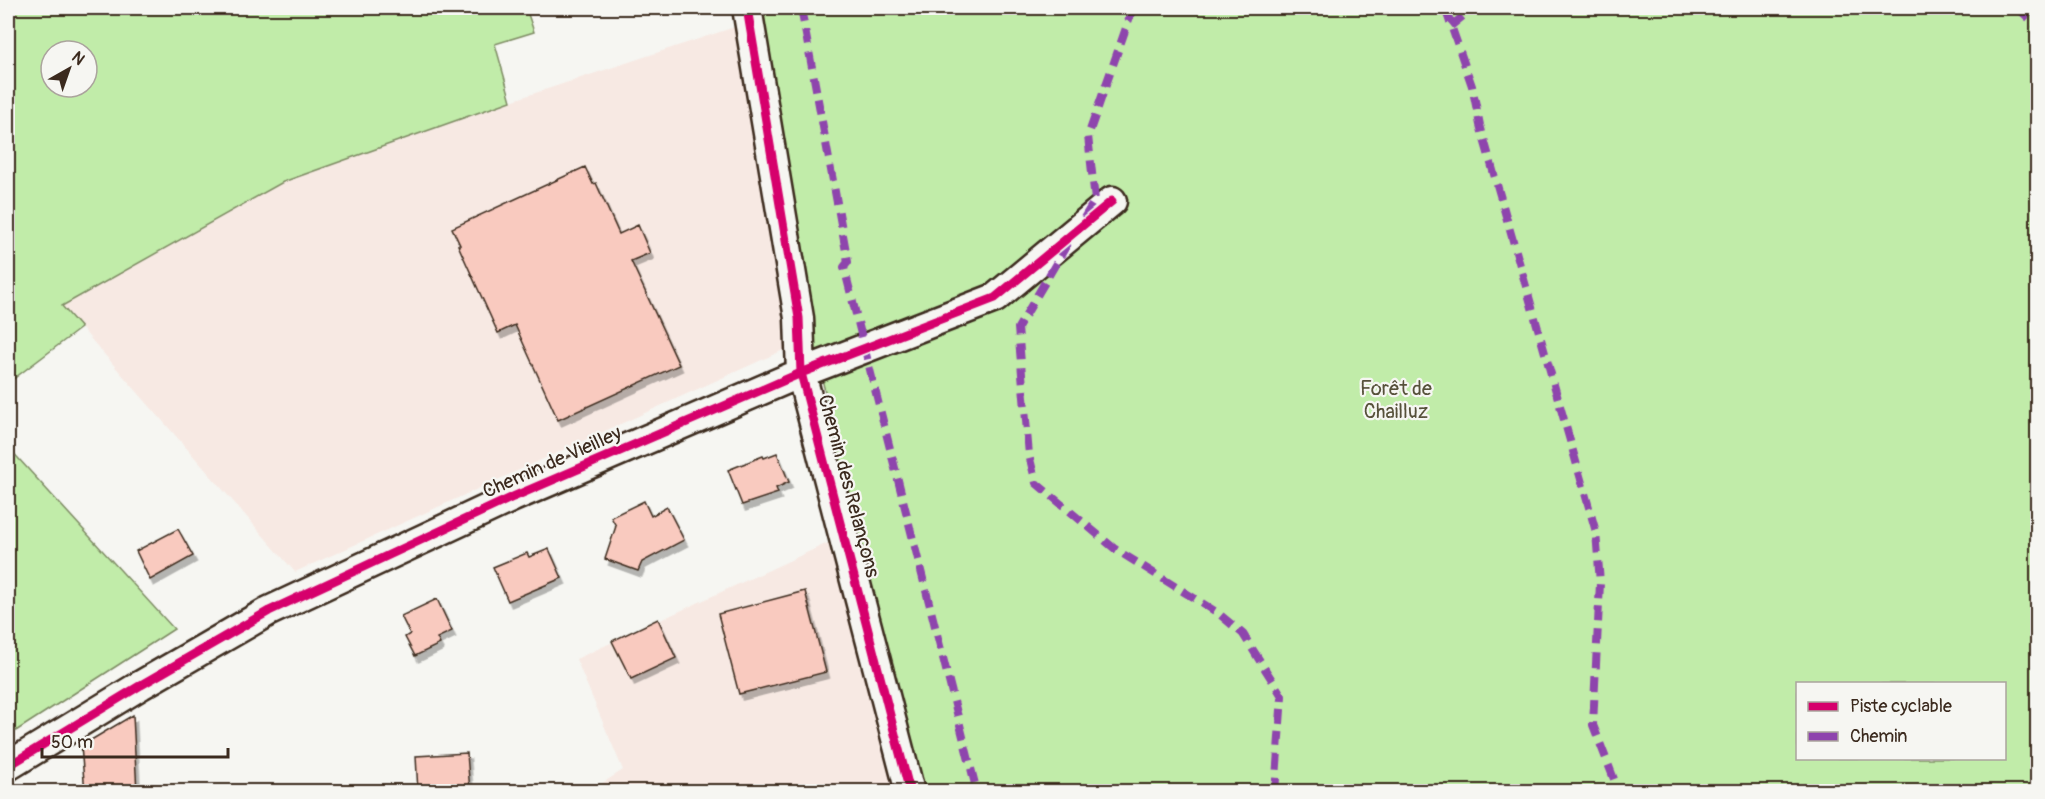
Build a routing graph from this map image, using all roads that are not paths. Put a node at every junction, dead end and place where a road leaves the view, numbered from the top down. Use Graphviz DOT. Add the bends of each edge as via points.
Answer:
graph roads {
  1 [pos="747,8"];
  2 [pos="1112,201"];
  3 [pos="801,373"];
  4 [pos="8,766"];
  5 [pos="910,792"];
  1 -- 3 [label="street, Chemin des Relançons" via="800,318"];
  2 -- 3 [label="street, Chemin de Vieilley" via="995,298"];
  3 -- 4 [label="street, Chemin de Vieilley" via="513,497 268,611"];
  3 -- 5 [label="street, Chemin des Relançons"];
}
